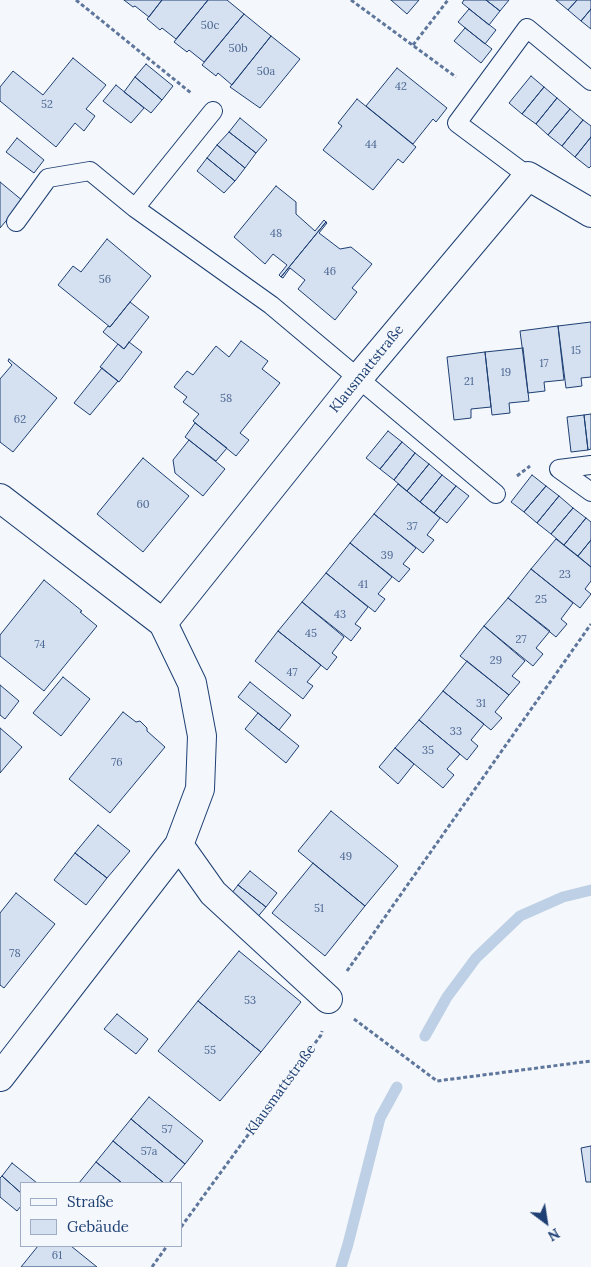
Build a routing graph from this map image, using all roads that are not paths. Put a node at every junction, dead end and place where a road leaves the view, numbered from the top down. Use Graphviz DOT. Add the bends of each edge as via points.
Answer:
graph roads {
  1 [pos="591,81"];
  2 [pos="213,111"];
  3 [pos="528,176"];
  4 [pos="135,208"];
  5 [pos="591,213"];
  6 [pos="16,222"];
  7 [pos="358,379"];
  8 [pos="591,465"];
  9 [pos="591,492"];
  10 [pos="496,494"];
  11 [pos="3,506"];
  12 [pos="163,623"];
  13 [pos="179,845"];
  14 [pos="328,999"];
  15 [pos="3,1066"];
  1 -- 3 [label="lane" via="527,28 457,123"];
  2 -- 4 [label="lane"];
  3 -- 5 [label="street"];
  3 -- 7 [label="street, Klausmattstraße"];
  4 -- 6 [label="lane" via="90,171 48,178"];
  4 -- 7 [label="lane" via="271,306"];
  7 -- 10 [label="lane"];
  7 -- 12 [label="street, Klausmattstraße"];
  8 -- 9 [label="lane" via="559,469"];
  11 -- 12 [label="street"];
  12 -- 13 [label="street" via="192,683 202,736 200,788"];
  13 -- 14 [label="street" via="214,893"];
  13 -- 15 [label="street"];
}
